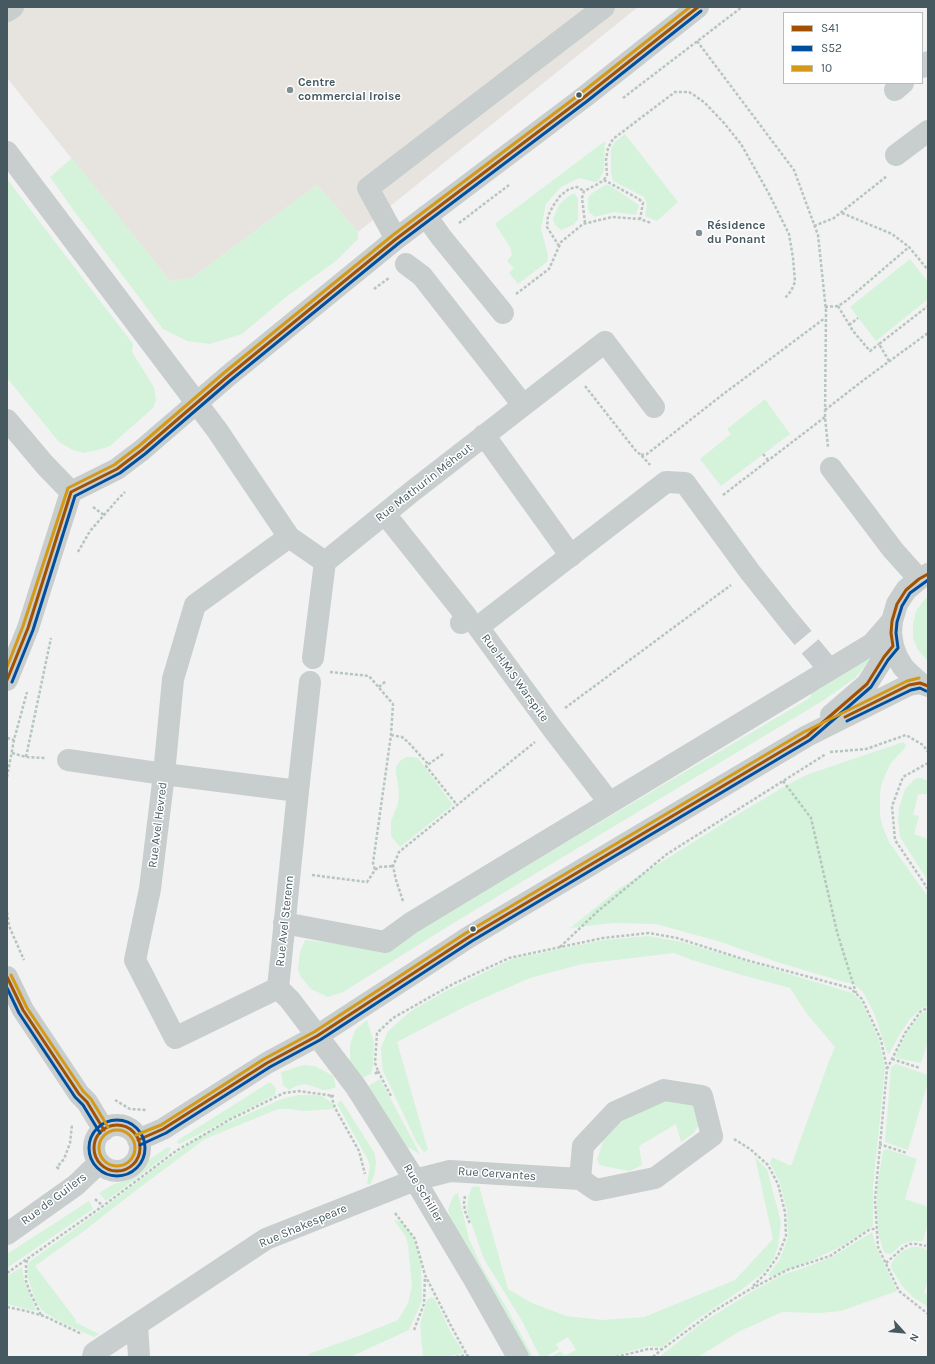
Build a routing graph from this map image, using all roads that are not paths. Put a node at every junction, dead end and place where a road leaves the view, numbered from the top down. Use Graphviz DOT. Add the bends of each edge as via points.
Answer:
graph roads {
  1 [pos="13,7"];
  2 [pos="604,7"];
  3 [pos="698,7"];
  4 [pos="7,11"];
  5 [pos="928,131"];
  6 [pos="7,152"];
  7 [pos="896,155"];
  8 [pos="426,216"];
  9 [pos="396,239"];
  10 [pos="406,264"];
  11 [pos="500,310"];
  12 [pos="197,402"];
  13 [pos="523,405"];
  14 [pos="654,407"];
  15 [pos="7,420"];
  16 [pos="484,436"];
  17 [pos="831,468"];
  18 [pos="71,492"];
  19 [pos="385,514"];
  20 [pos="289,537"];
  21 [pos="571,556"];
  22 [pos="326,562"];
  23 [pos="923,576"];
  24 [pos="789,621"];
  25 [pos="892,621"];
  26 [pos="461,623"];
  27 [pos="893,646"];
  28 [pos="313,658"];
  29 [pos="7,680"];
  30 [pos="310,682"];
  31 [pos="924,684"];
  32 [pos="808,736"];
  33 [pos="68,760"];
  34 [pos="164,774"];
  35 [pos="298,791"];
  36 [pos="609,802"];
  37 [pos="284,923"];
  38 [pos="7,977"];
  39 [pos="278,988"];
  40 [pos="318,1036"];
  41 [pos="104,1130"];
  42 [pos="138,1140"];
  43 [pos="99,1163"];
  44 [pos="580,1179"];
  45 [pos="415,1180"];
  46 [pos="7,1234"];
  47 [pos="137,1325"];
  48 [pos="100,1351"];
  49 [pos="139,1357"];
  50 [pos="518,1357"];
  1 -- 4 [label="street"];
  2 -- 9 [label="street" via="368,188"];
  3 -- 8 [label="street"];
  5 -- 7 [label="street"];
  6 -- 12 [label="street"];
  8 -- 9 [label="street"];
  8 -- 11 [label="street"];
  9 -- 12 [label="street"];
  10 -- 13 [label="street" via="422,276"];
  12 -- 18 [label="street" via="117,469"];
  12 -- 20 [label="street"];
  13 -- 14 [label="street, Rue Mathurin Méheut" via="605,342"];
  13 -- 16 [label="street, Rue Mathurin Méheut"];
  15 -- 18 [label="street" via="45,466"];
  16 -- 19 [label="street, Rue Mathurin Méheut"];
  16 -- 21 [label="street"];
  17 -- 23 [label="street" via="893,550"];
  18 -- 29 [label="street" via="28,628"];
  19 -- 22 [label="street, Rue Mathurin Méheut"];
  19 -- 26 [label="street" via="467,618"];
  20 -- 22 [label="street"];
  20 -- 34 [label="street, Rue Avel Hevred" via="195,605 172,679"];
  21 -- 24 [label="street, Rue H.M.S Warspite" via="666,482 685,483"];
  21 -- 36 [label="street, Rue H.M.S Warspite" via="478,627 534,711"];
  22 -- 28 [label="street"];
  23 -- 25 [label="street" via="906,590 897,604"];
  25 -- 27 [label="street"];
  25 -- 36 [label="street" via="872,644"];
  27 -- 31 [label="street" via="903,667"];
  27 -- 32 [label="street" via="867,684"];
  30 -- 35 [label="street, Rue Avel Sterenn"];
  31 -- 32 [label="street" via="909,685"];
  32 -- 40 [label="street" via="469,937"];
  33 -- 34 [label="street"];
  34 -- 35 [label="street"];
  34 -- 39 [label="street, Rue Avel Hevred" via="150,889 135,960 175,1038"];
  35 -- 37 [label="street, Rue Avel Sterenn"];
  36 -- 37 [label="street" via="411,923 385,942"];
  37 -- 39 [label="street, Rue Avel Sterenn"];
  38 -- 41 [label="street" via="23,1010"];
  39 -- 40 [label="street"];
  40 -- 42 [label="street" via="267,1063 163,1129"];
  40 -- 45 [label="street, Rue Schiller" via="356,1087"];
  41 -- 42 [label="street" via="111,1126 127,1128"];
  41 -- 43 [label="street" via="95,1142 94,1149"];
  42 -- 43 [label="street" via="139,1156 129,1168 113,1171"];
  43 -- 46 [label="street, Rue de Guilers" via="76,1185"];
  44 -- 44 [label="street, Rue Cervantes" via="596,1190 655,1178 712,1136 702,1096 664,1090 615,1112 583,1146"];
  44 -- 45 [label="street, Rue Cervantes" via="450,1170"];
  45 -- 47 [label="street, Rue Shakespeare" via="266,1239"];
  45 -- 50 [label="street, Rue Schiller"];
  47 -- 48 [label="street, Rue Shakespeare"];
  47 -- 49 [label="street"];
}
